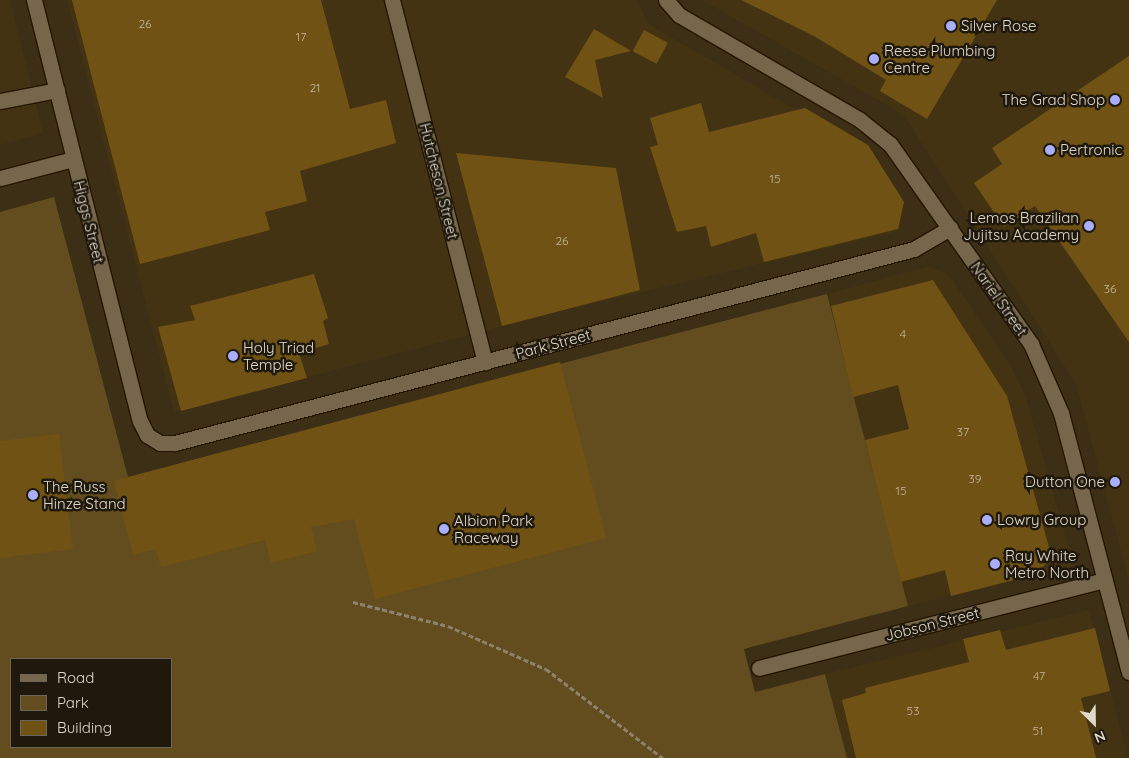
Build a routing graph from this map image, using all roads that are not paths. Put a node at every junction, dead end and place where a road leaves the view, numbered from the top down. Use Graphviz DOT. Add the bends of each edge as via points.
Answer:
graph roads {
  1 [pos="34,0"];
  2 [pos="392,0"];
  3 [pos="666,0"];
  4 [pos="57,90"];
  5 [pos="0,101"];
  6 [pos="73,159"];
  7 [pos="0,178"];
  8 [pos="950,228"];
  9 [pos="485,362"];
  10 [pos="153,440"];
  11 [pos="1104,580"];
  12 [pos="1122,621"];
  13 [pos="759,668"];
  14 [pos="1129,672"];
  1 -- 4 [label="street, Higgs Street"];
  2 -- 9 [label="street, Hutcheson Street"];
  3 -- 8 [label="street, Nariel Street" via="679,15 876,130"];
  4 -- 5 [label="street"];
  4 -- 6 [label="street, Higgs Street"];
  6 -- 7 [label="street"];
  6 -- 10 [label="street, Higgs Street" via="140,421"];
  8 -- 9 [label="street, Park Street" via="914,249"];
  8 -- 11 [label="street, Nariel Street" via="1031,344 1061,412"];
  9 -- 10 [label="street, Park Street" via="175,444"];
  11 -- 12 [label="street, Nariel Street"];
  11 -- 13 [label="street, Jobson Street"];
  12 -- 14 [label="street, Nariel Street"];
}
